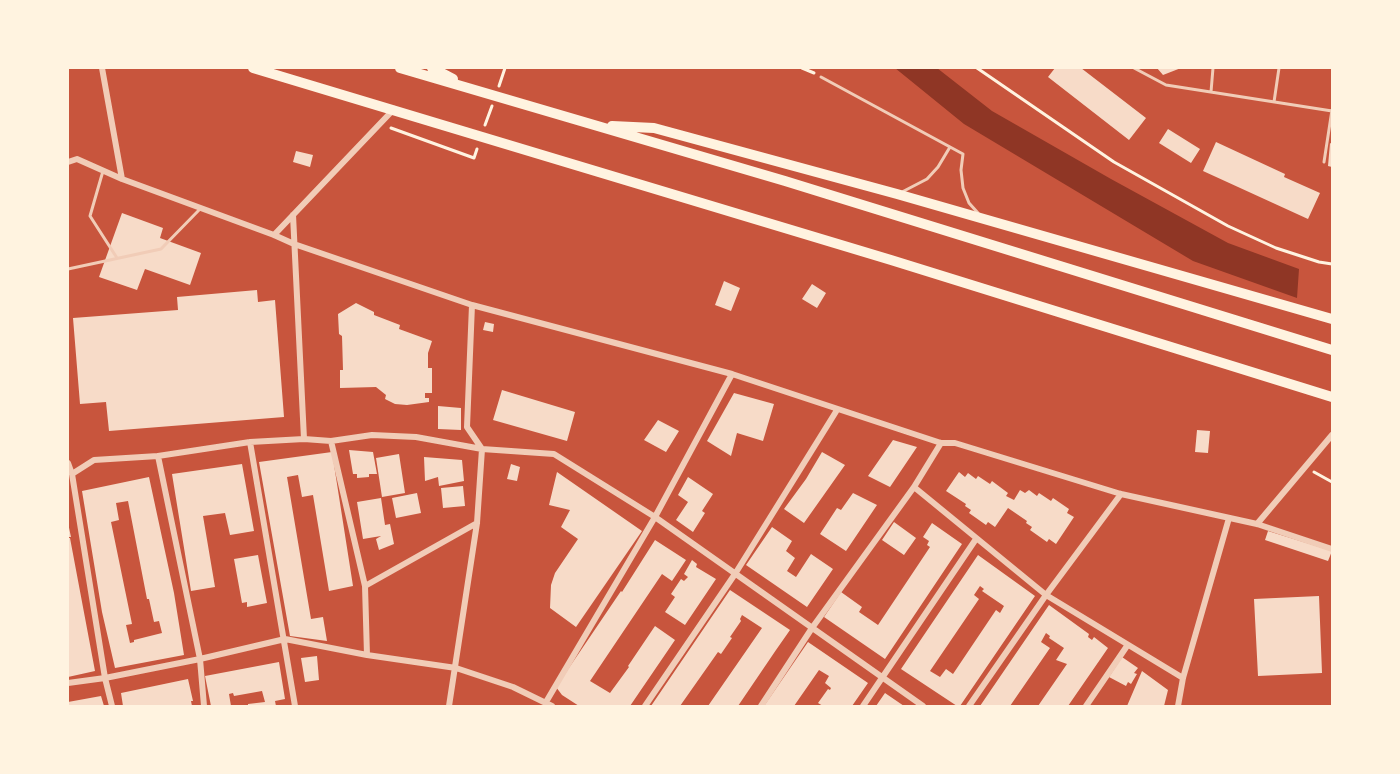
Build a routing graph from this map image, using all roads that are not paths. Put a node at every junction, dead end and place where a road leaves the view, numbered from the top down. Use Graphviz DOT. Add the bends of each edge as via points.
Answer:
graph roads {
  1 [pos="102,68"];
  2 [pos="253,68"];
  3 [pos="400,68"];
  4 [pos="432,68"];
  5 [pos="1134,68"];
  6 [pos="1213,68"];
  7 [pos="1279,68"];
  8 [pos="821,77"];
  9 [pos="474,90"];
  10 [pos="1211,92"];
  11 [pos="1274,102"];
  12 [pos="394,108"];
  13 [pos="1332,111"];
  14 [pos="593,125"];
  15 [pos="950,147"];
  16 [pos="68,162"];
  17 [pos="1324,162"];
  18 [pos="103,171"];
  19 [pos="122,179"];
  20 [pos="897,194"];
  21 [pos="202,208"];
  22 [pos="293,215"];
  23 [pos="982,218"];
  24 [pos="274,235"];
  25 [pos="294,244"];
  26 [pos="117,258"];
  27 [pos="68,269"];
  28 [pos="472,304"];
  29 [pos="1332,319"];
  30 [pos="1332,350"];
  31 [pos="732,374"];
  32 [pos="1332,398"];
  33 [pos="837,410"];
  34 [pos="1332,435"];
  35 [pos="304,439"];
  36 [pos="331,441"];
  37 [pos="250,442"];
  38 [pos="941,443"];
  39 [pos="482,449"];
  40 [pos="158,456"];
  41 [pos="68,463"];
  42 [pos="70,472"];
  43 [pos="914,487"];
  44 [pos="1120,494"];
  45 [pos="655,517"];
  46 [pos="1229,518"];
  47 [pos="477,523"];
  48 [pos="1257,524"];
  49 [pos="976,539"];
  50 [pos="1332,549"];
  51 [pos="735,574"];
  52 [pos="365,586"];
  53 [pos="1047,595"];
  54 [pos="812,628"];
  55 [pos="285,639"];
  56 [pos="1126,646"];
  57 [pos="366,656"];
  58 [pos="200,659"];
  59 [pos="456,668"];
  60 [pos="883,677"];
  61 [pos="105,678"];
  62 [pos="1183,678"];
  63 [pos="68,684"];
  64 [pos="546,702"];
  65 [pos="112,706"];
  66 [pos="204,706"];
  67 [pos="295,706"];
  68 [pos="449,706"];
  69 [pos="552,706"];
  70 [pos="645,706"];
  71 [pos="761,706"];
  72 [pos="863,706"];
  73 [pos="924,706"];
  74 [pos="969,706"];
  75 [pos="1086,706"];
  76 [pos="1178,706"];
  1 -- 19 [label="street"];
  2 -- 12 [label="highway"];
  3 -- 9 [label="highway"];
  4 -- 9 [label="highway"];
  5 -- 10 [label="lane" via="1166,85"];
  6 -- 10 [label="lane"];
  7 -- 11 [label="lane"];
  8 -- 15 [label="lane"];
  9 -- 14 [label="highway"];
  10 -- 11 [label="lane"];
  11 -- 13 [label="lane"];
  12 -- 22 [label="street"];
  12 -- 32 [label="highway"];
  13 -- 17 [label="lane"];
  14 -- 20 [label="highway" via="654,128"];
  14 -- 30 [label="highway"];
  15 -- 20 [label="lane" via="927,179"];
  15 -- 23 [label="lane" via="963,154 963,188"];
  16 -- 18 [label="street" via="77,159"];
  18 -- 19 [label="street"];
  18 -- 26 [label="lane" via="90,216"];
  19 -- 21 [label="street"];
  20 -- 23 [label="highway"];
  21 -- 24 [label="street"];
  21 -- 26 [label="lane" via="161,249"];
  22 -- 24 [label="street"];
  22 -- 25 [label="street"];
  23 -- 29 [label="highway"];
  24 -- 25 [label="street"];
  25 -- 28 [label="street"];
  25 -- 35 [label="street"];
  26 -- 27 [label="lane"];
  28 -- 31 [label="street"];
  28 -- 39 [label="street" via="467,427"];
  31 -- 33 [label="street"];
  31 -- 45 [label="street"];
  33 -- 38 [label="street"];
  33 -- 51 [label="street"];
  34 -- 48 [label="street"];
  35 -- 36 [label="street"];
  35 -- 37 [label="street"];
  36 -- 39 [label="street" via="372,435 416,437"];
  36 -- 52 [label="street"];
  37 -- 40 [label="street"];
  37 -- 55 [label="street"];
  38 -- 43 [label="street"];
  38 -- 44 [label="street" via="955,443"];
  39 -- 45 [label="street" via="554,454"];
  39 -- 47 [label="street"];
  40 -- 42 [label="street" via="94,460"];
  40 -- 58 [label="street"];
  41 -- 42 [label="street"];
  42 -- 61 [label="street"];
  43 -- 49 [label="street"];
  43 -- 54 [label="street"];
  44 -- 46 [label="street"];
  44 -- 53 [label="street"];
  45 -- 51 [label="street"];
  45 -- 64 [label="street"];
  46 -- 48 [label="street"];
  46 -- 62 [label="street"];
  47 -- 52 [label="street"];
  47 -- 59 [label="street"];
  48 -- 50 [label="street"];
  49 -- 53 [label="street"];
  49 -- 60 [label="street"];
  51 -- 54 [label="street"];
  51 -- 70 [label="street"];
  52 -- 57 [label="street"];
  53 -- 56 [label="street"];
  53 -- 74 [label="street"];
  54 -- 60 [label="street"];
  54 -- 71 [label="street"];
  55 -- 57 [label="street"];
  55 -- 58 [label="street"];
  55 -- 67 [label="street"];
  56 -- 62 [label="street"];
  56 -- 75 [label="street"];
  57 -- 59 [label="street"];
  58 -- 61 [label="street"];
  58 -- 66 [label="street"];
  59 -- 64 [label="street"];
  59 -- 68 [label="street"];
  60 -- 72 [label="street"];
  60 -- 73 [label="street"];
  61 -- 63 [label="street"];
  61 -- 65 [label="street"];
  62 -- 76 [label="street"];
  64 -- 69 [label="street"];
}
